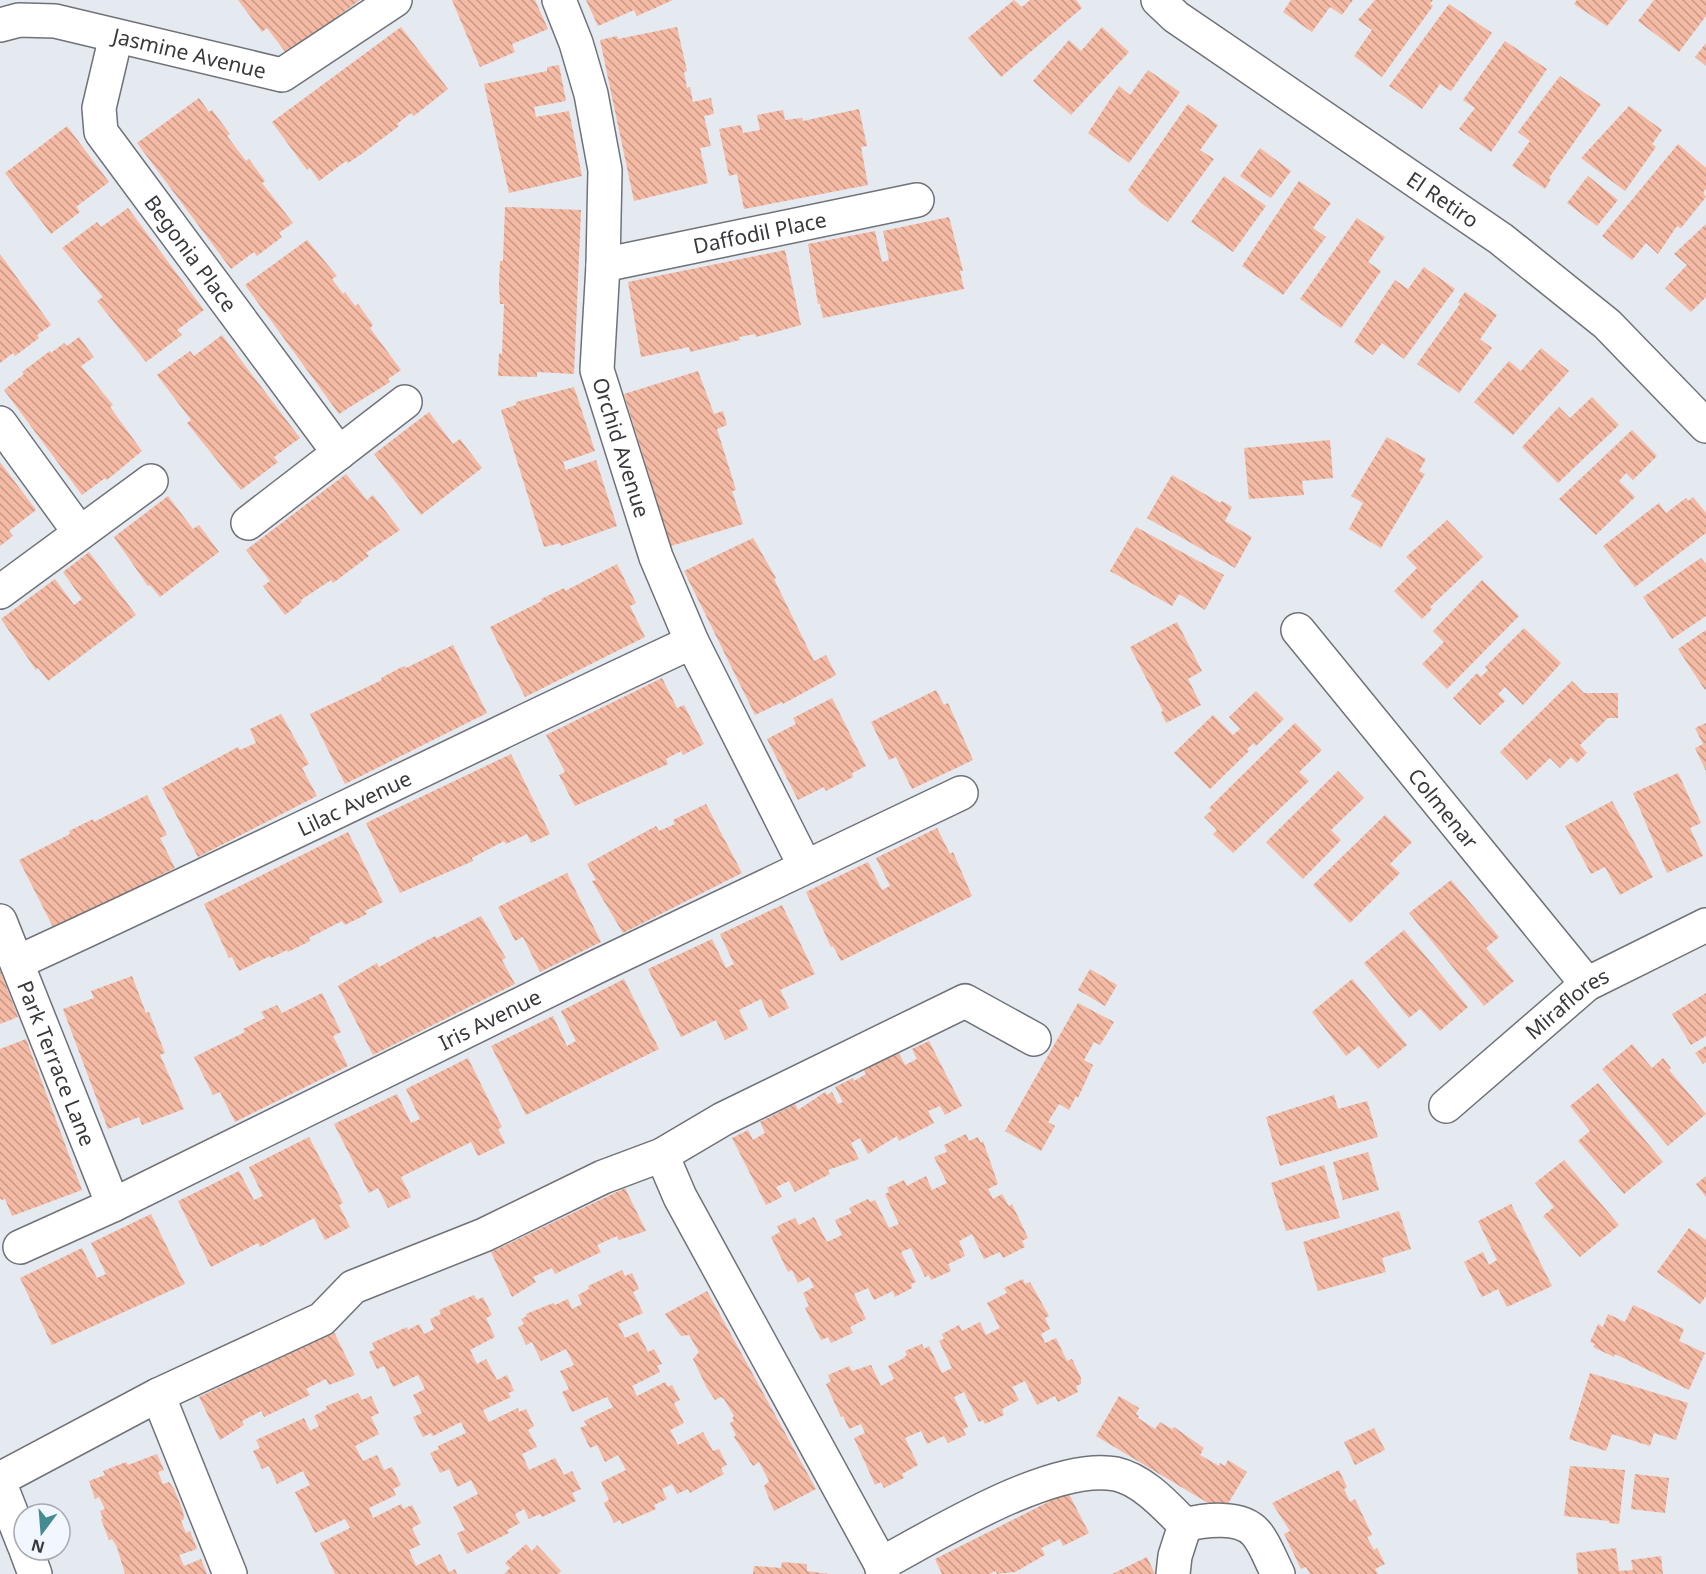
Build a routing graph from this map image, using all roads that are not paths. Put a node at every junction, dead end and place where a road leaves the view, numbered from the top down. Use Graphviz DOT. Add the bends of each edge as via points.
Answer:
graph roads {
  1 [pos="395,0"];
  2 [pos="559,0"];
  3 [pos="1158,0"];
  4 [pos="0,25"];
  5 [pos="116,36"];
  6 [pos="917,200"];
  7 [pos="603,265"];
  8 [pos="405,402"];
  9 [pos="0,423"];
  10 [pos="1706,426"];
  11 [pos="339,453"];
  12 [pos="151,481"];
  13 [pos="248,523"];
  14 [pos="80,533"];
  15 [pos="0,592"];
  16 [pos="1298,630"];
  17 [pos="692,642"];
  18 [pos="961,793"];
  19 [pos="805,866"];
  20 [pos="0,921"];
  21 [pos="1706,925"];
  22 [pos="18,962"];
  23 [pos="1587,984"];
  24 [pos="1034,1039"];
  25 [pos="1446,1106"];
  26 [pos="662,1155"];
  27 [pos="113,1205"];
  28 [pos="20,1247"];
  29 [pos="158,1395"];
  30 [pos="0,1479"];
  31 [pos="0,1484"];
  32 [pos="12,1514"];
  33 [pos="1185,1525"];
  34 [pos="882,1569"];
  35 [pos="230,1574"];
  36 [pos="1173,1574"];
  37 [pos="1278,1574"];
  1 -- 5 [label="street, Jasmine Avenue" via="282,75"];
  2 -- 7 [label="street, Orchid Avenue" via="591,94 605,170"];
  3 -- 10 [label="street, El Retiro" via="1176,17 1501,239 1607,324"];
  4 -- 5 [label="street, Jasmine Avenue" via="19,20 55,21"];
  5 -- 11 [label="street, Begonia Place" via="99,108 101,132"];
  6 -- 7 [label="street, Daffodil Place"];
  7 -- 17 [label="street, Orchid Avenue" via="597,370 656,557"];
  8 -- 11 [label="street"];
  9 -- 14 [label="street"];
  11 -- 13 [label="street"];
  12 -- 14 [label="street"];
  14 -- 15 [label="street"];
  16 -- 23 [label="street, Colmenar"];
  17 -- 19 [label="street, Orchid Avenue"];
  17 -- 22 [label="street, Lilac Avenue"];
  18 -- 19 [label="street, Iris Avenue"];
  19 -- 27 [label="street, Iris Avenue"];
  20 -- 22 [label="street, Park Terrace Lane"];
  21 -- 23 [label="street, Miraflores"];
  22 -- 27 [label="street, Park Terrace Lane"];
  23 -- 25 [label="street, Miraflores"];
  24 -- 26 [label="street" via="965,1001 723,1119"];
  26 -- 29 [label="street" via="603,1176 484,1235 353,1287 322,1319"];
  26 -- 34 [label="street" via="680,1197"];
  27 -- 28 [label="street, Iris Avenue"];
  29 -- 30 [label="street"];
  29 -- 35 [label="street"];
  31 -- 32 [label="street"];
  33 -- 34 [label="street" via="1138,1485 1118,1475 1089,1472 1034,1488 970,1517"];
  33 -- 36 [label="street"];
  33 -- 37 [label="street" via="1207,1520 1231,1521 1255,1531"];
}
